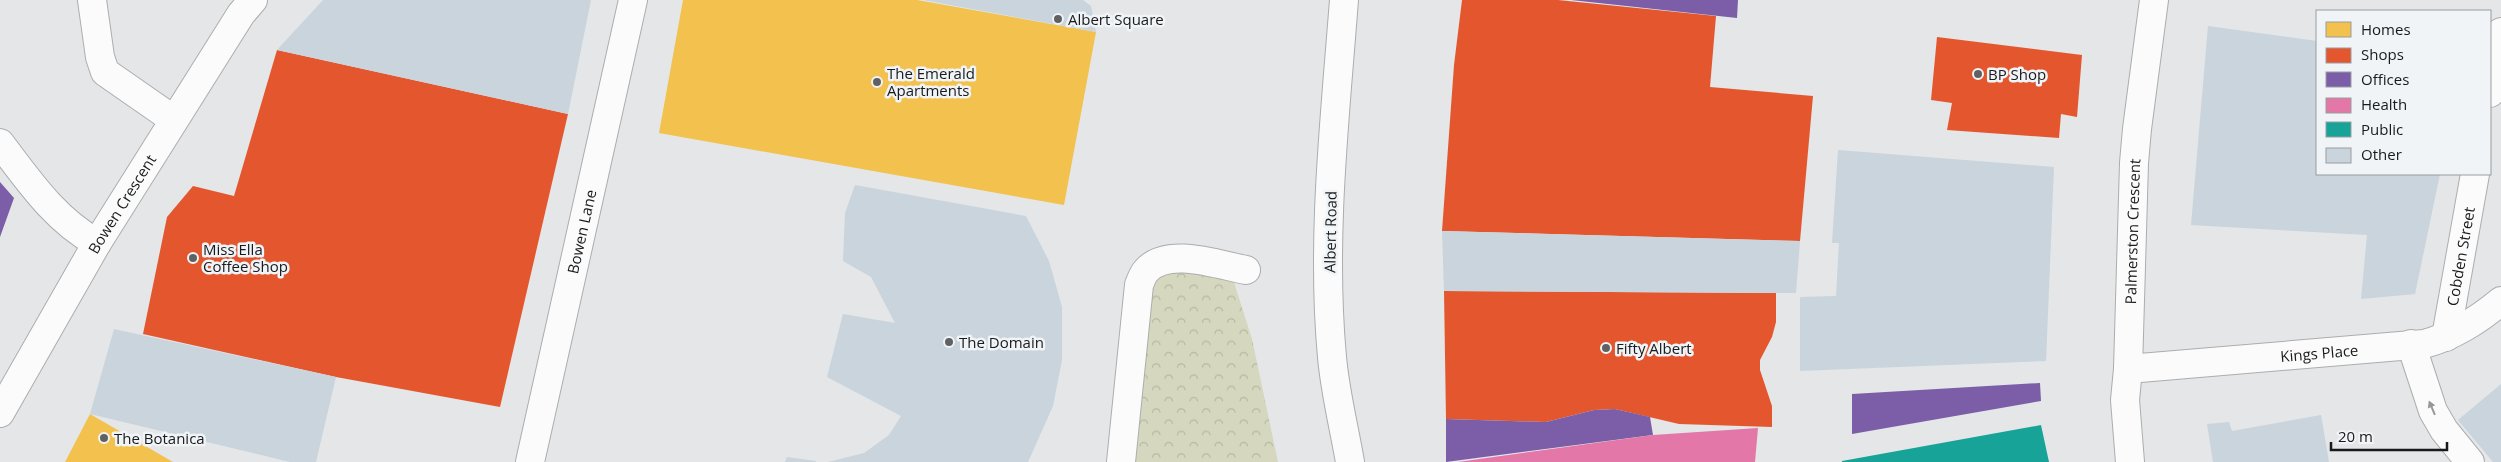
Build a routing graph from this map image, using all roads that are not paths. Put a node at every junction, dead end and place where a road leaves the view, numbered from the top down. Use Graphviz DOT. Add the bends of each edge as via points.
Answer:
graph roads {
  1 [pos="92,0"];
  2 [pos="253,0"];
  3 [pos="633,0"];
  4 [pos="1344,0"];
  5 [pos="2154,0"];
  6 [pos="2501,32"];
  7 [pos="2491,87"];
  8 [pos="174,120"];
  9 [pos="0,143"];
  10 [pos="2475,175"];
  11 [pos="97,244"];
  12 [pos="1246,270"];
  13 [pos="2501,301"];
  14 [pos="2446,337"];
  15 [pos="2411,344"];
  16 [pos="2128,369"];
  17 [pos="0,413"];
  18 [pos="530,462"];
  19 [pos="1121,462"];
  20 [pos="1350,462"];
  21 [pos="2130,462"];
  22 [pos="2470,462"];
  1 -- 8 [label="street" via="105,72"];
  2 -- 8 [label="street, Bowen Crescent"];
  3 -- 18 [label="street, Bowen Lane"];
  4 -- 20 [label="street, Albert Road" via="1330,180 1329,277 1332,358"];
  5 -- 16 [label="street, Palmerston Crescent" via="2136,137"];
  6 -- 7 [label="street"];
  8 -- 11 [label="street, Bowen Crescent"];
  9 -- 11 [label="street" via="65,222"];
  10 -- 14 [label="street, Cobden Street"];
  11 -- 17 [label="street, Bowen Crescent"];
  12 -- 19 [label="street" via="1178,258 1158,262 1146,271 1139,284"];
  13 -- 14 [label="street, Kings Place" via="2470,325"];
  14 -- 15 [label="street, Kings Place" via="2424,344"];
  15 -- 16 [label="street, Kings Place"];
  22 -- 15 [label="street, one-way" via="2444,430 2434,411"];
  16 -- 21 [label="street, Palmerston Crescent" via="2125,400"];
}
